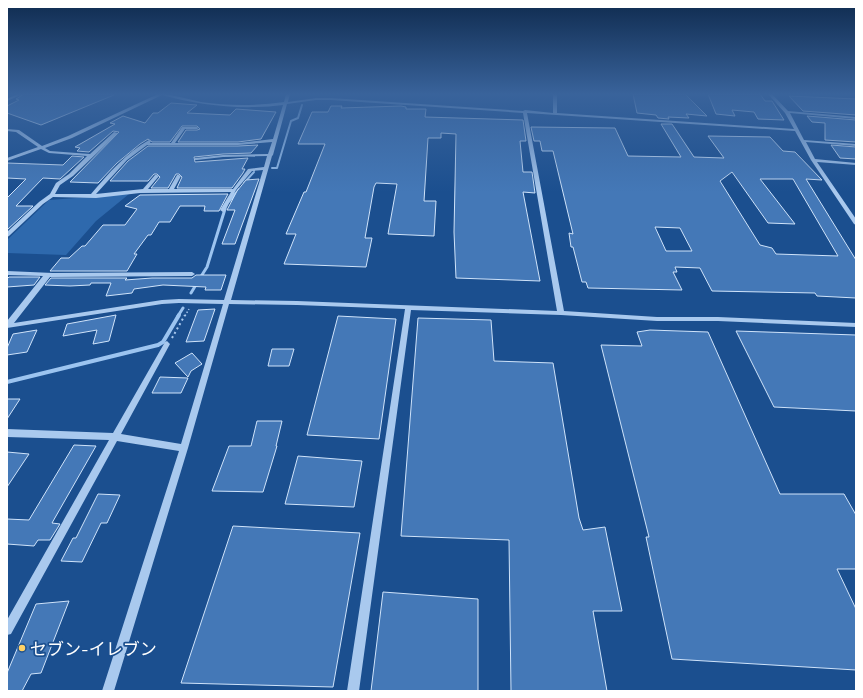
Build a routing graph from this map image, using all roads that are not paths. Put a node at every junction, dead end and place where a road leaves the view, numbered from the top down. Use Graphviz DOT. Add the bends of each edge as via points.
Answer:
graph roads {
  1 [pos="91,127"];
  2 [pos="279,127"];
  3 [pos="527,127"];
  4 [pos="747,127"];
  5 [pos="794,127"];
  6 [pos="197,128"];
  7 [pos="7,130"];
  8 [pos="796,130"];
  9 [pos="116,133"];
  10 [pos="152,139"];
  11 [pos="275,140"];
  12 [pos="804,141"];
  13 [pos="147,144"];
  14 [pos="172,144"];
  15 [pos="856,146"];
  16 [pos="44,148"];
  17 [pos="91,155"];
  18 [pos="270,155"];
  19 [pos="197,159"];
  20 [pos="7,160"];
  21 [pos="813,160"];
  22 [pos="856,164"];
  23 [pos="266,168"];
  24 [pos="157,176"];
  25 [pos="179,176"];
  26 [pos="234,190"];
  27 [pos="144,191"];
  28 [pos="170,191"];
  29 [pos="52,195"];
  30 [pos="92,196"];
  31 [pos="223,210"];
  32 [pos="856,223"];
  33 [pos="7,235"];
  34 [pos="7,273"];
  35 [pos="192,274"];
  36 [pos="48,275"];
  37 [pos="228,302"];
  38 [pos="408,308"];
  39 [pos="561,313"];
  40 [pos="856,325"];
  41 [pos="7,326"];
  42 [pos="168,344"];
  43 [pos="7,433"];
  44 [pos="114,437"];
  45 [pos="184,448"];
  46 [pos="7,630"];
  47 [pos="108,691"];
  48 [pos="353,691"];
  1 -- 16 [label="street"];
  2 -- 11 [label="street"];
  3 -- 39 [label="street"];
  4 -- 8 [label="street"];
  5 -- 8 [label="street"];
  6 -- 14 [label="street" via="184,128"];
  7 -- 16 [label="street" via="17,131"];
  8 -- 12 [label="street"];
  9 -- 17 [label="street"];
  10 -- 13 [label="street"];
  11 -- 14 [label="street" via="238,144"];
  11 -- 18 [label="street"];
  12 -- 15 [label="street"];
  12 -- 21 [label="street"];
  13 -- 14 [label="street"];
  13 -- 30 [label="street" via="133,152 117,167"];
  16 -- 17 [label="street" via="49,152"];
  16 -- 20 [label="street"];
  17 -- 29 [label="street" via="58,184"];
  18 -- 19 [label="street"];
  18 -- 23 [label="street"];
  21 -- 22 [label="street"];
  21 -- 32 [label="street"];
  23 -- 26 [label="street" via="250,170"];
  23 -- 37 [label="street"];
  24 -- 27 [label="street"];
  25 -- 28 [label="street"];
  26 -- 28 [label="street"];
  26 -- 31 [label="street"];
  27 -- 28 [label="street"];
  27 -- 30 [label="street"];
  29 -- 30 [label="street"];
  29 -- 33 [label="street"];
  34 -- 36 [label="street"];
  35 -- 36 [label="street" via="125,272"];
  36 -- 41 [label="street"];
  37 -- 38 [label="street"];
  37 -- 41 [label="street" via="162,302"];
  37 -- 45 [label="street"];
  38 -- 39 [label="street"];
  38 -- 48 [label="street"];
  39 -- 40 [label="street" via="657,319"];
  42 -- 44 [label="street"];
  43 -- 44 [label="street"];
  44 -- 45 [label="street"];
  44 -- 46 [label="street"];
  45 -- 47 [label="street"];
}
